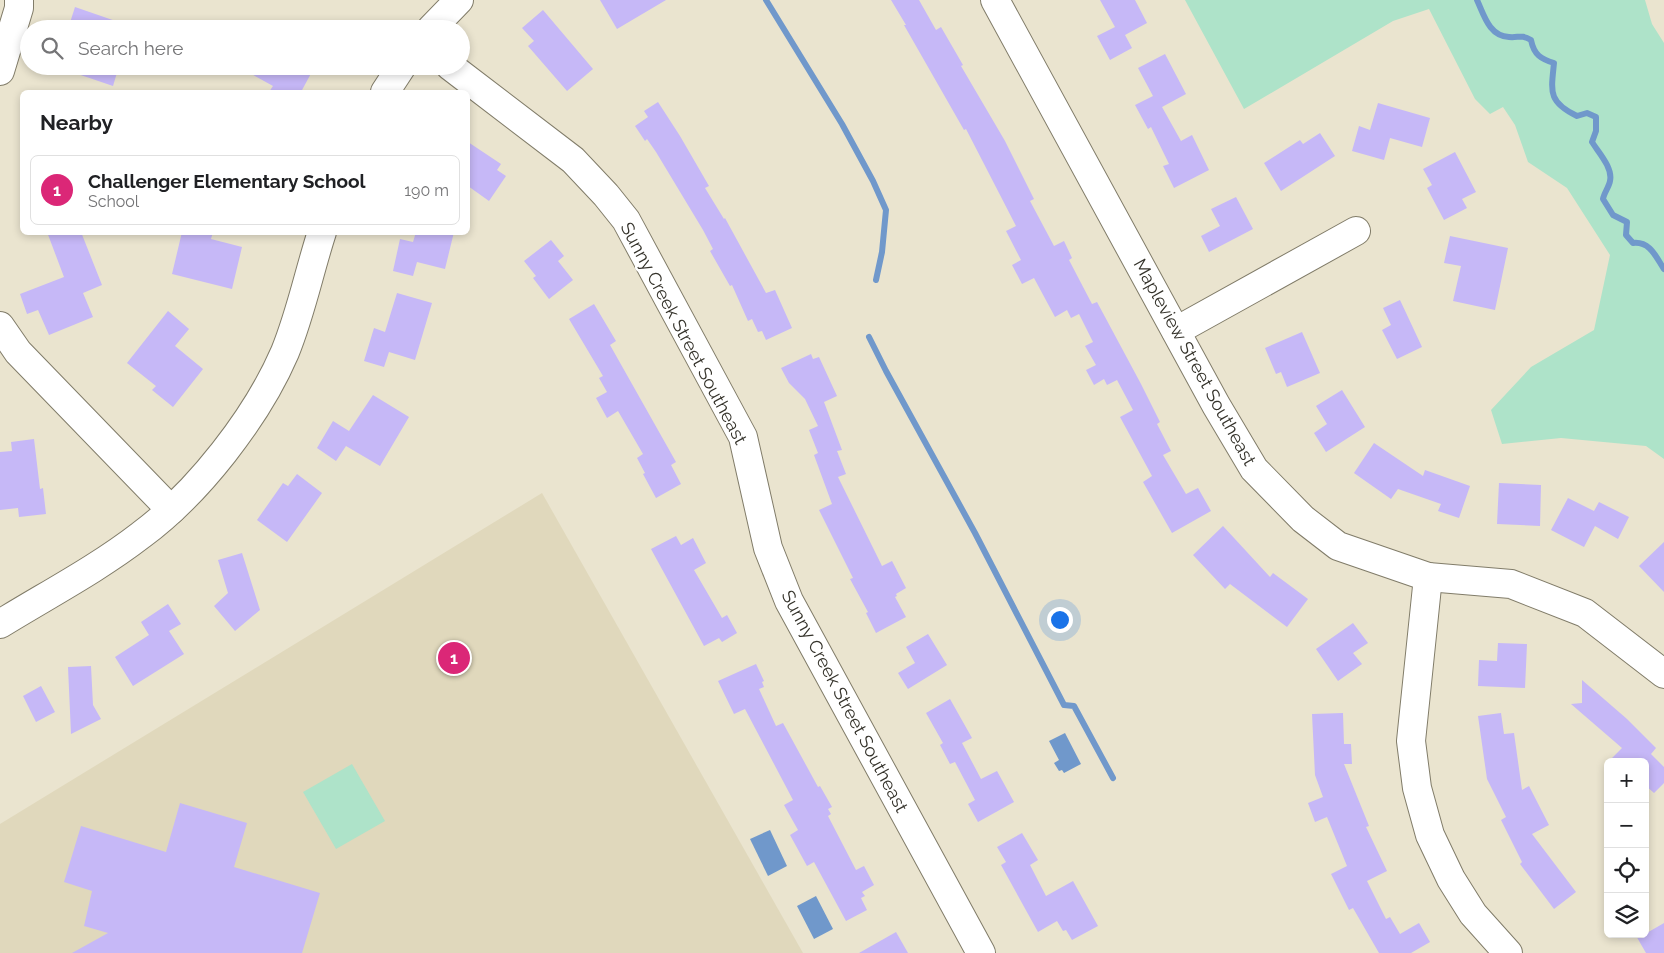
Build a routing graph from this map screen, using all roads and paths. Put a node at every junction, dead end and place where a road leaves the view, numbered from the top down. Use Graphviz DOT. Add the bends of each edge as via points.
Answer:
graph roads {
  1 [pos="19,0"];
  2 [pos="459,0"];
  3 [pos="995,0"];
  4 [pos="440,20"];
  5 [pos="0,71"];
  6 [pos="396,75"];
  7 [pos="462,75"];
  8 [pos="386,90"];
  9 [pos="1356,231"];
  10 [pos="321,235"];
  11 [pos="0,326"];
  12 [pos="1176,331"];
  13 [pos="171,510"];
  14 [pos="1428,576"];
  15 [pos="0,624"];
  16 [pos="1664,674"];
  17 [pos="981,953"];
  18 [pos="1508,953"];
  1 -- 5 [label="street"];
  2 -- 4 [label="street"];
  3 -- 12 [label="street, Mapleview Street Southeast"];
  6 -- 8 [label="street"];
  7 -- 17 [label="street, Sunny Creek Street Southeast" via="573,160 626,220 743,437 768,548 789,601"];
  9 -- 12 [label="street"];
  10 -- 13 [label="street" via="295,326 261,397 217,460"];
  11 -- 13 [label="street" via="24,359"];
  12 -- 14 [label="street, Mapleview Street Southeast" via="1254,469 1303,520 1338,546"];
  13 -- 15 [label="street" via="142,535"];
  14 -- 16 [label="street, Mapleview Street Southeast" via="1512,584 1585,613"];
  14 -- 18 [label="street" via="1411,741 1417,788 1430,835 1450,879 1473,914"];
}
